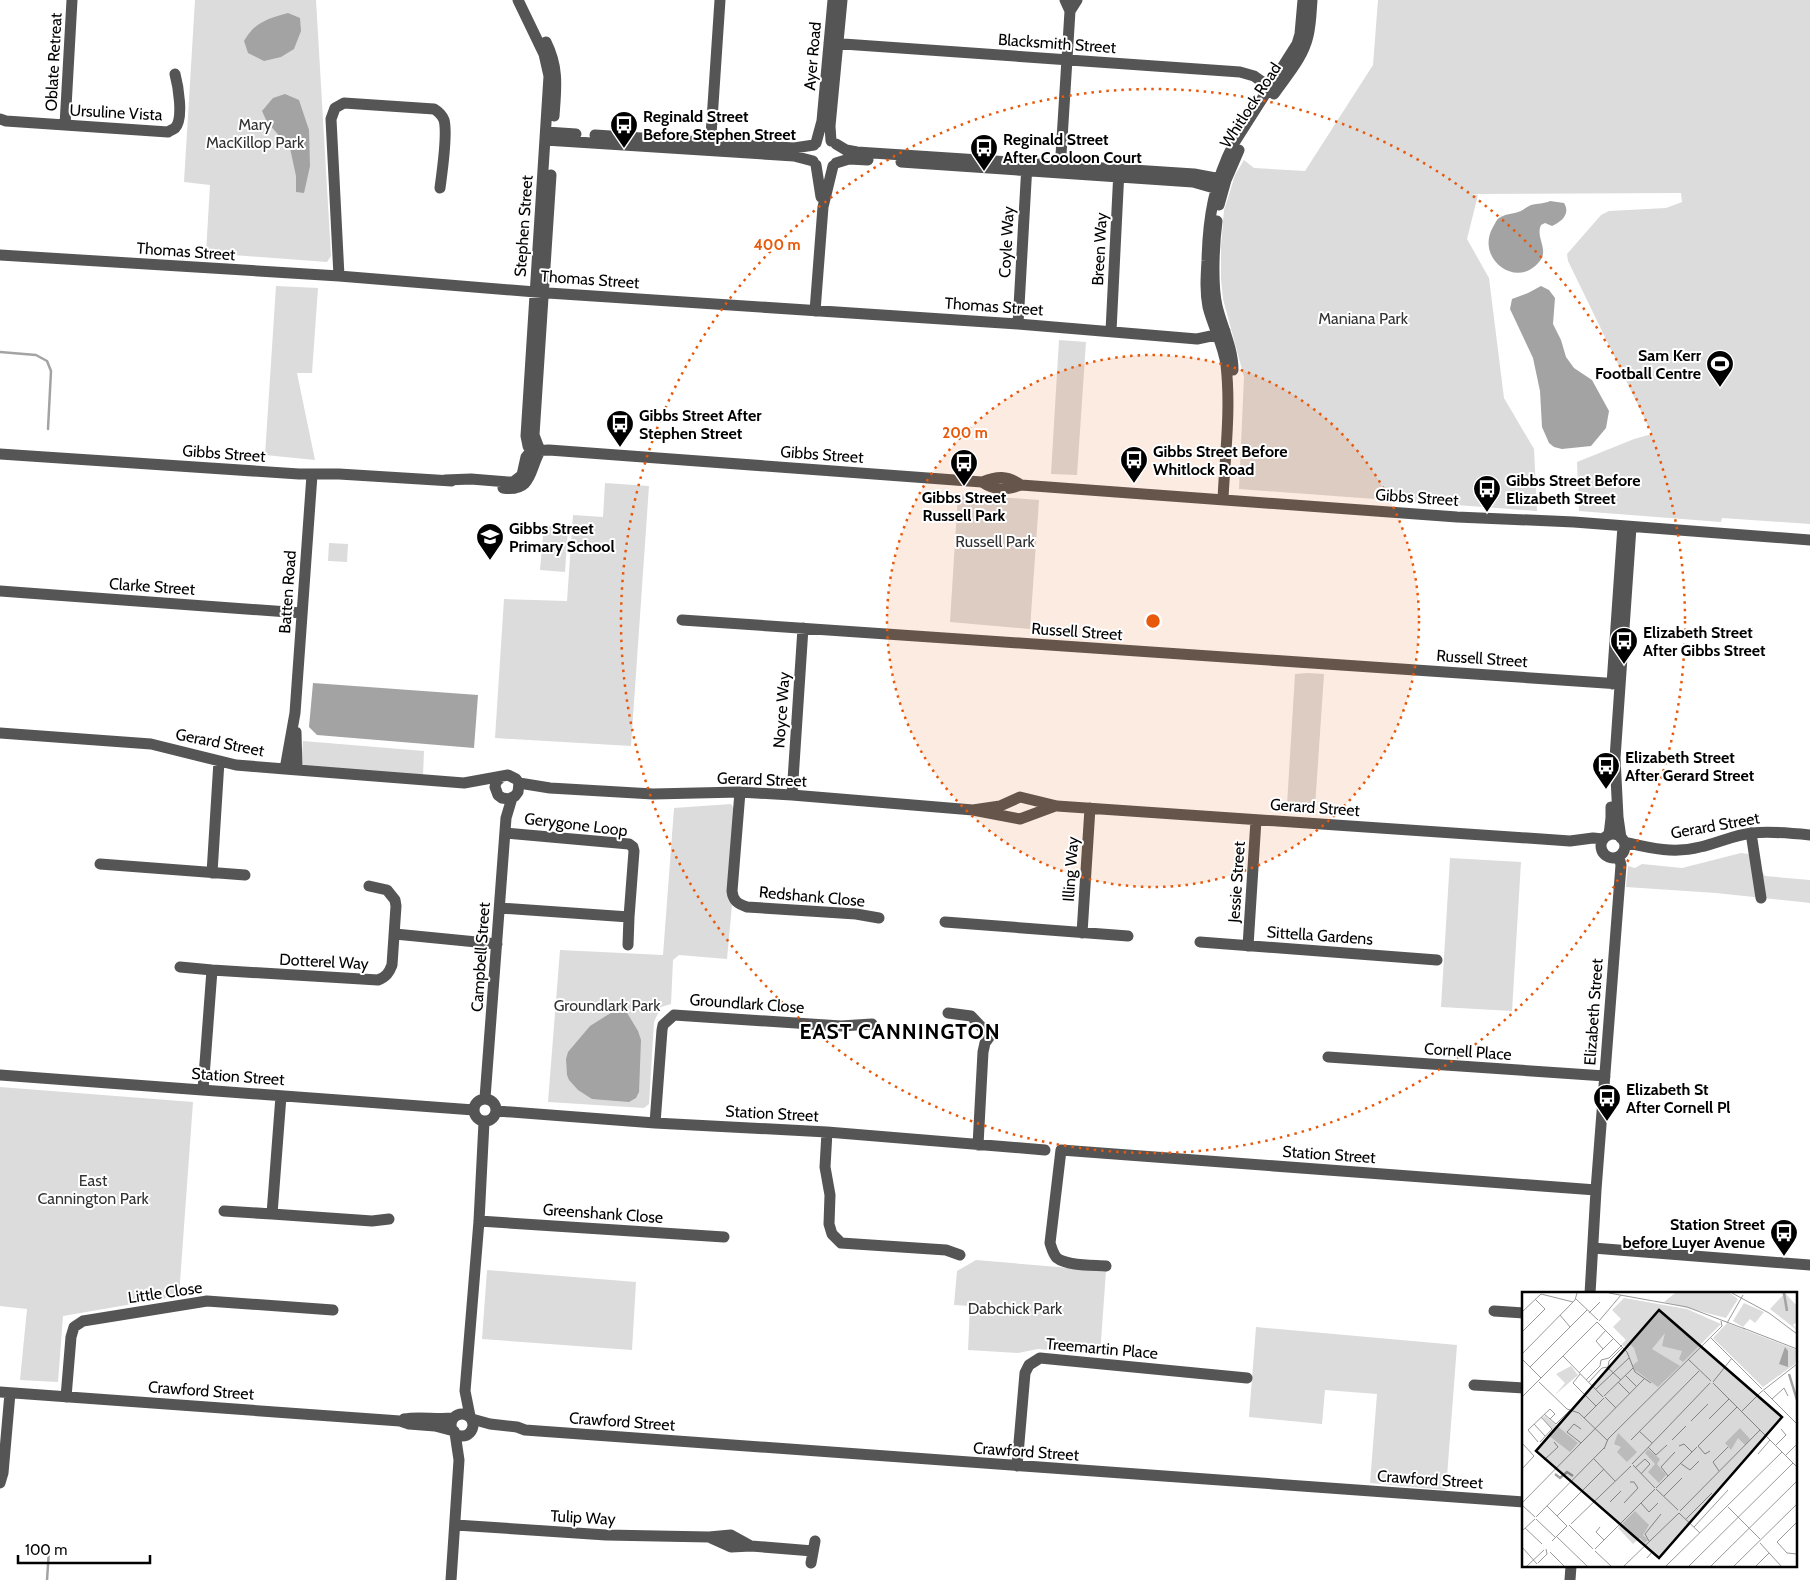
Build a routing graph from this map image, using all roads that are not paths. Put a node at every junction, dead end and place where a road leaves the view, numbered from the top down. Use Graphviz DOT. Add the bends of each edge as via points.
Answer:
graph roads {
  1 [pos="72,0"];
  2 [pos="518,0"];
  3 [pos="525,0"];
  4 [pos="720,0"];
  5 [pos="833,0"];
  6 [pos="842,0"];
  7 [pos="1065,0"];
  8 [pos="1078,0"];
  9 [pos="1304,0"];
  10 [pos="1312,0"];
  11 [pos="1070,11"];
  12 [pos="834,44"];
  13 [pos="1066,60"];
  14 [pos="175,74"];
  15 [pos="1273,89"];
  16 [pos="0,119"];
  17 [pos="65,125"];
  18 [pos="549,136"];
  19 [pos="834,143"];
  20 [pos="815,144"];
  21 [pos="710,147"];
  22 [pos="814,163"];
  23 [pos="834,165"];
  24 [pos="1027,166"];
  25 [pos="1060,169"];
  26 [pos="1119,172"];
  27 [pos="1221,184"];
  28 [pos="440,188"];
  29 [pos="822,207"];
  30 [pos="0,255"];
  31 [pos="339,276"];
  32 [pos="539,292"];
  33 [pos="815,311"];
  34 [pos="1018,324"];
  35 [pos="1219,328"];
  36 [pos="1111,331"];
  37 [pos="535,453"];
  38 [pos="0,454"];
  39 [pos="312,474"];
  40 [pos="1223,499"];
  41 [pos="1627,526"];
  42 [pos="1810,540"];
  43 [pos="0,591"];
  44 [pos="302,613"];
  45 [pos="682,620"];
  46 [pos="802,628"];
  47 [pos="1616,683"];
  48 [pos="295,713"];
  49 [pos="0,733"];
  50 [pos="219,760"];
  51 [pos="285,769"];
  52 [pos="297,770"];
  53 [pos="500,778"];
  54 [pos="464,783"];
  55 [pos="740,792"];
  56 [pos="509,793"];
  57 [pos="792,795"];
  58 [pos="1057,806"];
  59 [pos="1090,808"];
  60 [pos="973,810"];
  61 [pos="1256,820"];
  62 [pos="505,833"];
  63 [pos="1751,833"];
  64 [pos="1810,834"];
  65 [pos="1606,837"];
  66 [pos="1623,840"];
  67 [pos="1570,841"];
  68 [pos="1656,849"];
  69 [pos="1602,851"];
  70 [pos="1618,857"];
  71 [pos="100,864"];
  72 [pos="212,873"];
  73 [pos="245,875"];
  74 [pos="369,886"];
  75 [pos="1761,898"];
  76 [pos="500,908"];
  77 [pos="630,918"];
  78 [pos="879,918"];
  79 [pos="945,922"];
  80 [pos="1082,933"];
  81 [pos="395,934"];
  82 [pos="1128,936"];
  83 [pos="1200,942"];
  84 [pos="497,944"];
  85 [pos="628,946"];
  86 [pos="1248,946"];
  87 [pos="1437,960"];
  88 [pos="180,967"];
  89 [pos="212,970"];
  90 [pos="948,1013"];
  91 [pos="872,1024"];
  92 [pos="1328,1058"];
  93 [pos="0,1075"];
  94 [pos="1605,1076"];
  95 [pos="203,1090"];
  96 [pos="282,1096"];
  97 [pos="485,1098"];
  98 [pos="474,1110"];
  99 [pos="497,1111"];
  100 [pos="484,1122"];
  101 [pos="655,1123"];
  102 [pos="827,1132"];
  103 [pos="978,1145"];
  104 [pos="1045,1150"];
  105 [pos="1596,1190"];
  106 [pos="224,1211"];
  107 [pos="272,1214"];
  108 [pos="388,1219"];
  109 [pos="478,1221"];
  110 [pos="724,1237"];
  111 [pos="1593,1248"];
  112 [pos="960,1255"];
  113 [pos="1810,1265"];
  114 [pos="1106,1266"];
  115 [pos="1590,1292"];
  116 [pos="333,1310"];
  117 [pos="1494,1311"];
  118 [pos="1522,1313"];
  119 [pos="1247,1378"];
  120 [pos="1474,1384"];
  121 [pos="1522,1388"];
  122 [pos="465,1391"];
  123 [pos="5,1392"];
  124 [pos="66,1397"];
  125 [pos="455,1417"];
  126 [pos="471,1418"];
  127 [pos="400,1421"];
  128 [pos="525,1430"];
  129 [pos="454,1432"];
  130 [pos="470,1433"];
  131 [pos="459,1460"];
  132 [pos="1017,1466"];
  133 [pos="0,1483"];
  134 [pos="1522,1502"];
  135 [pos="456,1525"];
  136 [pos="813,1552"];
  137 [pos="451,1580"];
  1 -- 17 [label="street, Oblate Retreat"];
  2 -- 18 [label="street, Stephen Street" via="546,61"];
  3 -- 18 [label="street, Stephen Street" via="555,63 557,80"];
  4 -- 21 [label="street"];
  5 -- 12 [label="street, Ayer Road"];
  6 -- 12 [label="street, Ayer Road"];
  7 -- 11 [label="street"];
  8 -- 11 [label="street"];
  9 -- 15 [label="street, Whitlock Road" via="1297,44"];
  10 -- 15 [label="street, Whitlock Road" via="1305,46 1294,66"];
  11 -- 13 [label="street"];
  12 -- 13 [label="street, Blacksmith Street"];
  12 -- 19 [label="street, Ayer Road" via="830,126"];
  12 -- 20 [label="street, Ayer Road" via="822,121"];
  13 -- 15 [label="street, Blacksmith Street" via="1240,72 1254,76"];
  13 -- 25 [label="street"];
  14 -- 17 [label="street, Ursuline Vista" via="180,90 179,122 168,132"];
  15 -- 27 [label="street, Whitlock Road" via="1234,143"];
  16 -- 17 [label="street, Ursuline Vista"];
  18 -- 21 [label="street"];
  18 -- 32 [label="street, Stephen Street"];
  19 -- 20 [label="street" via="823,140"];
  19 -- 23 [label="street" via="839,152"];
  19 -- 24 [label="street" via="857,152"];
  20 -- 21 [label="street" via="794,148"];
  20 -- 22 [label="street" via="811,152"];
  21 -- 22 [label="street" via="794,156"];
  22 -- 23 [label="street" via="824,168"];
  22 -- 29 [label="street"];
  23 -- 24 [label="street" via="857,160"];
  23 -- 29 [label="street"];
  24 -- 25 [label="street"];
  24 -- 34 [label="street, Coyle Way"];
  25 -- 26 [label="street"];
  26 -- 27 [label="street" via="1194,174"];
  26 -- 36 [label="street, Breen Way"];
  27 -- 35 [label="street, Whitlock Road" via="1214,281"];
  28 -- 31 [label="street" via="445,128 438,111 344,103 336,108 331,119"];
  29 -- 33 [label="street"];
  30 -- 31 [label="street, Thomas Street"];
  31 -- 32 [label="street, Thomas Street"];
  32 -- 33 [label="street, Thomas Street"];
  32 -- 37 [label="street, Stephen Street" via="526,436"];
  33 -- 34 [label="street, Thomas Street"];
  34 -- 36 [label="street, Thomas Street"];
  35 -- 36 [label="street, Thomas Street" via="1197,339"];
  35 -- 40 [label="street, Whitlock Road" via="1232,355 1233,367 1227,406"];
  37 -- 39 [label="street, Gibbs Street" via="528,481 508,489 445,480"];
  37 -- 40 [label="street, Gibbs Street" via="982,482 996,489 1021,485"];
  38 -- 39 [label="street, Gibbs Street"];
  39 -- 44 [label="street, Batten Road"];
  40 -- 41 [label="street, Gibbs Street"];
  41 -- 42 [label="street, Gibbs Street"];
  41 -- 47 [label="street"];
  43 -- 44 [label="street, Clarke Street"];
  44 -- 48 [label="street, Batten Road"];
  45 -- 46 [label="street, Russell Street"];
  46 -- 47 [label="street, Russell Street"];
  46 -- 57 [label="street, Noyce Way"];
  47 -- 65 [label="street" via="1608,759 1612,818"];
  47 -- 66 [label="street" via="1615,758 1618,818"];
  48 -- 51 [label="street, Batten Road"];
  48 -- 52 [label="street, Batten Road"];
  49 -- 50 [label="street, Gerard Street" via="151,744"];
  50 -- 51 [label="street, Gerard Street" via="236,765"];
  50 -- 72 [label="street"];
  51 -- 52 [label="street, Gerard Street"];
  52 -- 54 [label="street, Gerard Street"];
  53 -- 54 [label="street, Gerard Street"];
  53 -- 56 [label="street" via="495,787"];
  53 -- 56 [label="street" via="511,776"];
  54 -- 56 [label="street, Gerard Street"];
  55 -- 56 [label="street, Gerard Street" via="653,794 550,788"];
  55 -- 57 [label="street, Gerard Street"];
  55 -- 78 [label="street, Redshank Close" via="732,891 736,902 747,907"];
  56 -- 62 [label="street, Campbell Street"];
  57 -- 60 [label="street, Gerard Street"];
  58 -- 59 [label="street, Gerard Street"];
  58 -- 60 [label="street, Gerard Street" via="1020,819"];
  58 -- 60 [label="street, Gerard Street" via="1020,797 1000,806"];
  59 -- 61 [label="street, Gerard Street"];
  59 -- 80 [label="street, Illing Way"];
  61 -- 67 [label="street, Gerard Street"];
  61 -- 86 [label="street, Jessie Street"];
  62 -- 76 [label="street, Campbell Street"];
  62 -- 77 [label="street, Gerygone Loop" via="629,844 634,851"];
  63 -- 64 [label="street, Gerard Street"];
  63 -- 68 [label="street, Gerard Street" via="1698,848"];
  63 -- 75 [label="street"];
  65 -- 66 [label="street" via="1616,834"];
  65 -- 67 [label="street, Gerard Street"];
  65 -- 69 [label="street" via="1601,844"];
  66 -- 68 [label="street, Gerard Street"];
  66 -- 70 [label="street" via="1625,849"];
  67 -- 69 [label="street, Gerard Street"];
  68 -- 70 [label="street, Gerard Street"];
  69 -- 70 [label="street" via="1606,856"];
  70 -- 94 [label="street, Elizabeth Street" via="1621,865"];
  71 -- 72 [label="street"];
  72 -- 73 [label="street"];
  74 -- 81 [label="street, Dotterel Way" via="387,890 395,900"];
  76 -- 77 [label="street"];
  76 -- 84 [label="street, Campbell Street"];
  77 -- 85 [label="street, Gerygone Loop"];
  79 -- 80 [label="street"];
  80 -- 82 [label="street"];
  81 -- 84 [label="street"];
  81 -- 89 [label="street, Dotterel Way" via="392,965 385,977 378,980"];
  83 -- 86 [label="street, Sittella Gardens"];
  84 -- 97 [label="street, Campbell Street"];
  86 -- 87 [label="street, Sittella Gardens"];
  88 -- 89 [label="street, Dotterel Way"];
  89 -- 95 [label="street"];
  90 -- 103 [label="street" via="971,1016 990,1036 983,1052"];
  91 -- 101 [label="street, Groundlark Close" via="841,1026 674,1015 662,1030"];
  92 -- 94 [label="street, Cornell Place"];
  93 -- 95 [label="street, Station Street"];
  94 -- 105 [label="street, Elizabeth Street"];
  95 -- 96 [label="street, Station Street"];
  96 -- 98 [label="street, Station Street"];
  96 -- 107 [label="street"];
  97 -- 98 [label="street" via="475,1104"];
  97 -- 99 [label="street" via="496,1104"];
  98 -- 100 [label="street" via="478,1119"];
  99 -- 100 [label="street" via="494,1117"];
  99 -- 101 [label="street, Station Street"];
  100 -- 109 [label="street"];
  101 -- 102 [label="street, Station Street"];
  102 -- 103 [label="street, Station Street"];
  102 -- 112 [label="street" via="825,1167 830,1195 829,1224 840,1243 946,1250"];
  103 -- 104 [label="street, Station Street"];
  105 -- 111 [label="street, Elizabeth Street"];
  105 -- 114 [label="street, Station Street" via="1060,1150 1050,1244 1053,1252 1061,1261"];
  106 -- 107 [label="street"];
  107 -- 108 [label="street" via="372,1221"];
  109 -- 110 [label="street, Greenshank Close"];
  109 -- 122 [label="street"];
  111 -- 113 [label="street"];
  111 -- 115 [label="street, Elizabeth Street"];
  116 -- 124 [label="street, Little Close" via="207,1301 83,1321 74,1327 71,1337"];
  117 -- 118 [label="street"];
  119 -- 132 [label="street, Treemartin Place" via="1040,1358 1024,1373"];
  120 -- 121 [label="street"];
  122 -- 125 [label="street"];
  122 -- 126 [label="street"];
  123 -- 124 [label="street, Crawford Street"];
  123 -- 133 [label="street"];
  124 -- 127 [label="street, Crawford Street"];
  125 -- 126 [label="street" via="463,1413"];
  125 -- 127 [label="street, Crawford Street"];
  125 -- 129 [label="street" via="451,1425"];
  126 -- 128 [label="street, Crawford Street"];
  126 -- 130 [label="street" via="474,1426"];
  127 -- 129 [label="street, Crawford Street"];
  128 -- 130 [label="street, Crawford Street" via="517,1433"];
  128 -- 132 [label="street, Crawford Street"];
  129 -- 130 [label="street" via="462,1436"];
  129 -- 131 [label="street"];
  130 -- 131 [label="street"];
  131 -- 135 [label="street"];
  132 -- 134 [label="street, Crawford Street"];
  135 -- 136 [label="street, Tulip Way" via="606,1535 731,1535 751,1546"];
  135 -- 137 [label="street"];
}
